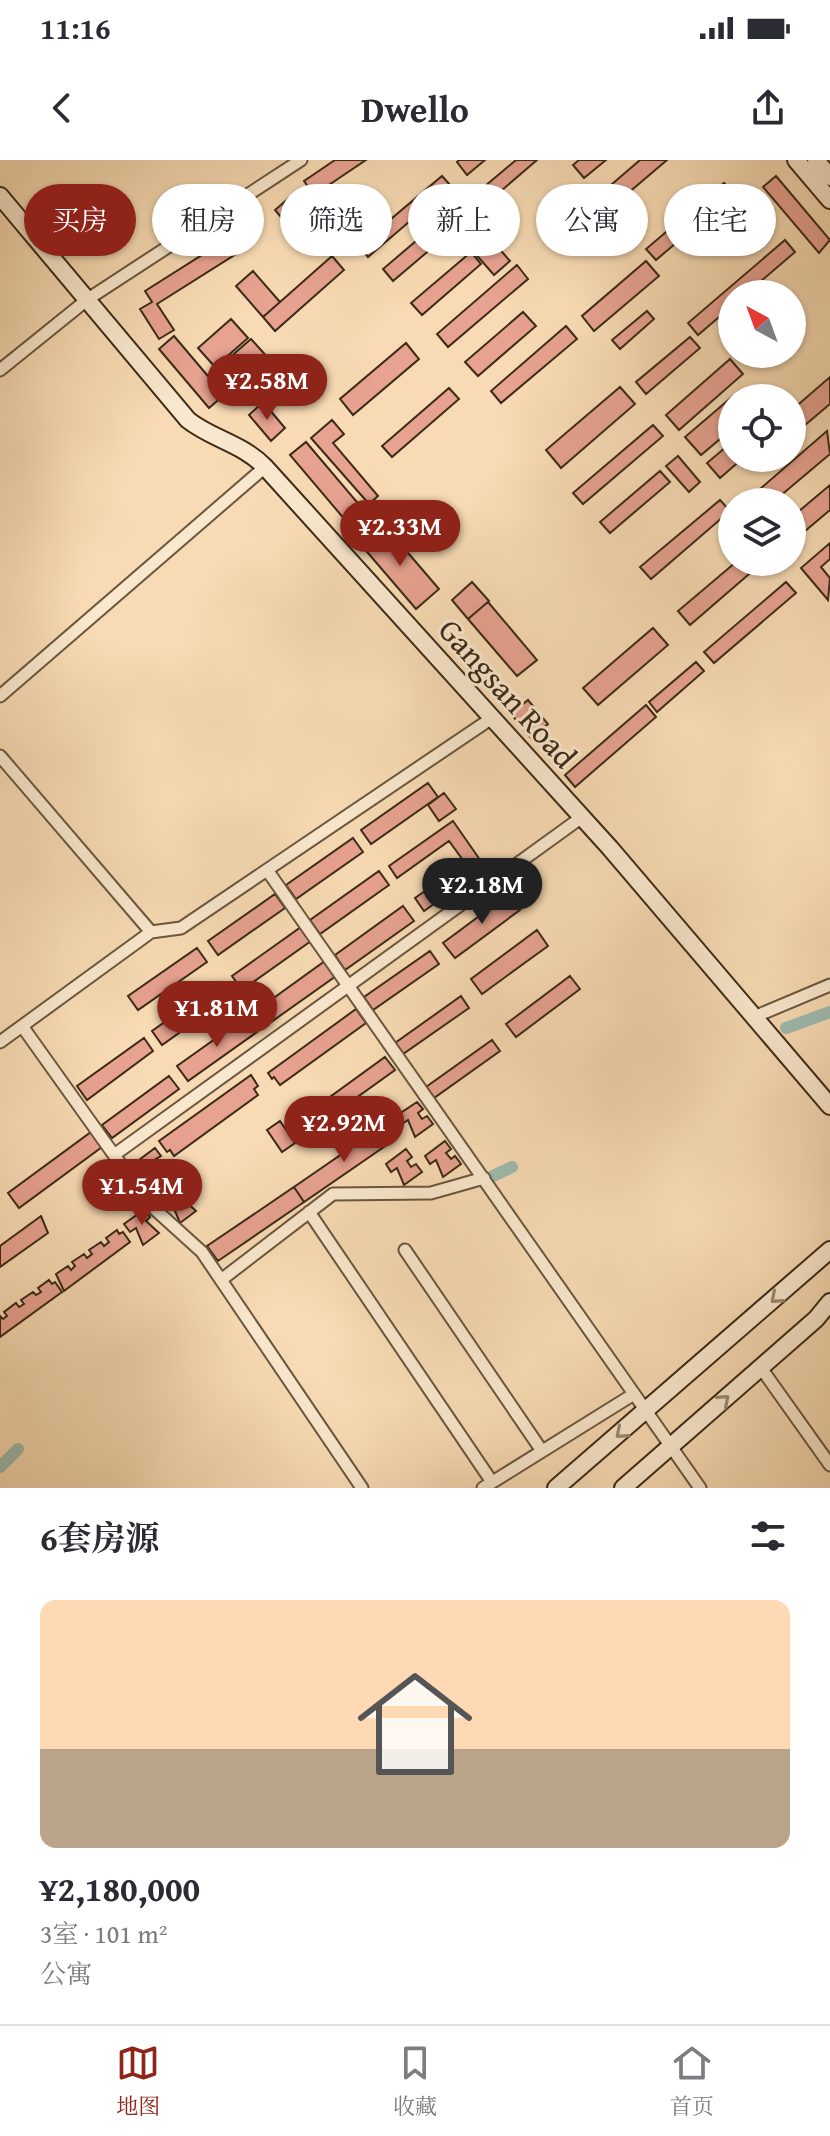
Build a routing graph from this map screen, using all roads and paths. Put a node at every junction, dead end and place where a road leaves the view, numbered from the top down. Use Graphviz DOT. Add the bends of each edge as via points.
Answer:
graph roads {
  1 [pos="301,160"];
  2 [pos="796,160"];
  3 [pos="816,160"];
  4 [pos="830,177"];
  5 [pos="0,196"];
  6 [pos="830,200"];
  7 [pos="88,299"];
  8 [pos="0,370"];
  9 [pos="265,467"];
  10 [pos="0,696"];
  11 [pos="492,718"];
  12 [pos="0,756"];
  13 [pos="582,817"];
  14 [pos="267,870"];
  15 [pos="151,932"];
  16 [pos="830,985"];
  17 [pos="347,987"];
  18 [pos="754,1017"];
  19 [pos="22,1026"];
  20 [pos="0,1042"];
  21 [pos="830,1106"];
  22 [pos="114,1155"];
  23 [pos="484,1178"];
  24 [pos="309,1212"];
  25 [pos="405,1250"];
  26 [pos="830,1250"];
  27 [pos="221,1280"];
  28 [pos="830,1302"];
  29 [pos="761,1368"];
  30 [pos="634,1394"];
  31 [pos="647,1411"];
  32 [pos="671,1447"];
  33 [pos="542,1451"];
  34 [pos="830,1465"];
  35 [pos="487,1485"];
  36 [pos="362,1488"];
  37 [pos="556,1488"];
  38 [pos="623,1488"];
  39 [pos="700,1488"];
  1 -- 7 [label="street"];
  2 -- 6 [label="street"];
  3 -- 4 [label="street"];
  5 -- 7 [label="street, Gangsan Road"];
  7 -- 8 [label="street"];
  7 -- 9 [label="street, Gangsan Road" via="188,420 250,453"];
  9 -- 10 [label="street"];
  9 -- 11 [label="street, Gangsan Road"];
  11 -- 13 [label="street, Gangsan Road"];
  11 -- 14 [label="street"];
  12 -- 15 [label="street"];
  13 -- 17 [label="street"];
  13 -- 18 [label="street, Gangsan Road"];
  14 -- 15 [label="street" via="181,928"];
  14 -- 17 [label="street"];
  15 -- 19 [label="street"];
  16 -- 18 [label="street"];
  17 -- 22 [label="street"];
  17 -- 23 [label="street"];
  18 -- 21 [label="street, Gangsan Road"];
  19 -- 20 [label="street"];
  19 -- 22 [label="street"];
  22 -- 27 [label="street" via="158,1215 202,1252"];
  23 -- 24 [label="street" via="431,1193 341,1191"];
  23 -- 30 [label="street"];
  24 -- 27 [label="street"];
  24 -- 35 [label="street"];
  25 -- 33 [label="street"];
  26 -- 31 [label="street, one-way"];
  27 -- 36 [label="street"];
  28 -- 29 [label="street"];
  32 -- 29 [label="street, one-way"];
  29 -- 34 [label="street"];
  30 -- 31 [label="street"];
  30 -- 33 [label="street"];
  31 -- 32 [label="street"];
  31 -- 37 [label="street, one-way"];
  32 -- 38 [label="street"];
  32 -- 39 [label="street"];
  33 -- 35 [label="street"];
}
